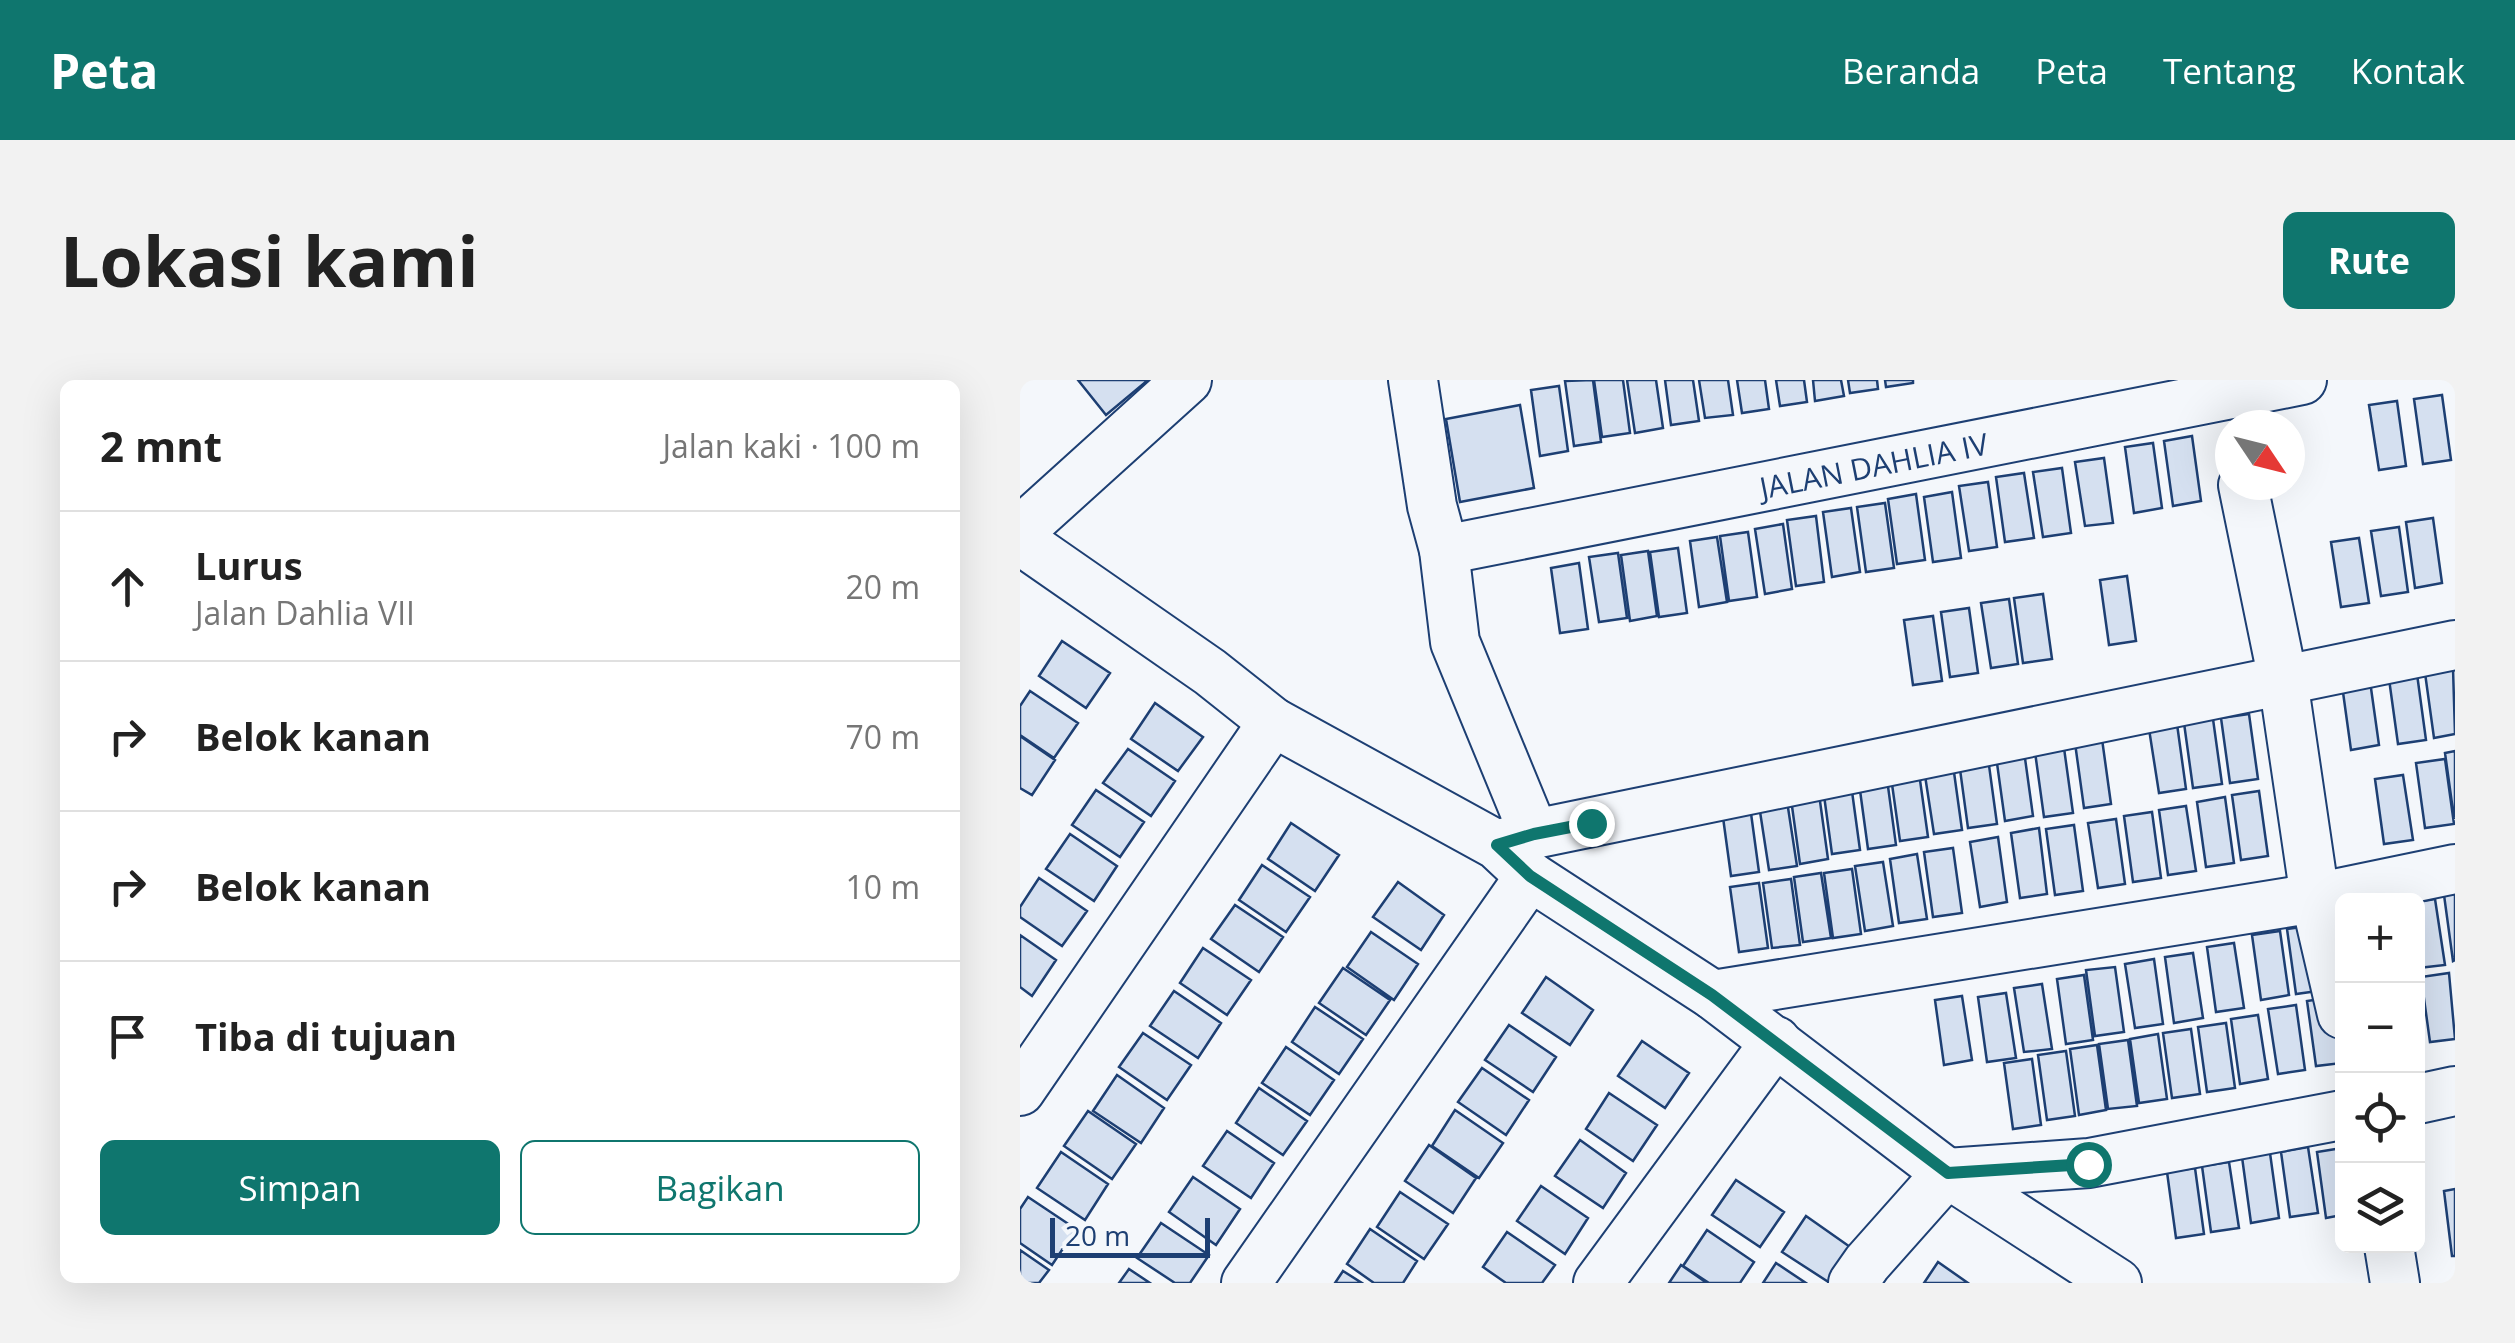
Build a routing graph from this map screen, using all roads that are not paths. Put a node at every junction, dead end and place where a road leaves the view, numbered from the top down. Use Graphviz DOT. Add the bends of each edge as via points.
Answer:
graph roads {
  1 [pos="1187,380"];
  2 [pos="1413,380"];
  3 [pos="2302,380"];
  4 [pos="2225,400"];
  5 [pos="2245,500"];
  6 [pos="1020,531"];
  7 [pos="1020,540"];
  8 [pos="1444,550"];
  9 [pos="2455,645"];
  10 [pos="2283,680"];
  11 [pos="1273,722"];
  12 [pos="1521,852"];
  13 [pos="2455,870"];
  14 [pos="2315,898"];
  15 [pos="2335,984"];
  16 [pos="1712,995"];
  17 [pos="1776,1041"];
  18 [pos="1020,1092"];
  19 [pos="2455,1092"];
  20 [pos="2425,1098"];
  21 [pos="2335,1115"];
  22 [pos="1948,1173"];
  23 [pos="2390,1253"];
  24 [pos="1246,1283"];
  25 [pos="1598,1283"];
  26 [pos="1853,1283"];
  27 [pos="2117,1283"];
  28 [pos="2396,1283"];
  1 -- 6 [label="street"];
  2 -- 8 [label="street"];
  3 -- 4 [label="street, JALAN DAHLIA IV"];
  4 -- 8 [label="street, JALAN DAHLIA IV"];
  5 -- 10 [label="street"];
  7 -- 11 [label="street"];
  8 -- 12 [label="street" via="1454,642"];
  9 -- 10 [label="street"];
  10 -- 12 [label="street"];
  10 -- 14 [label="street"];
  11 -- 12 [label="street"];
  11 -- 18 [label="street"];
  12 -- 16 [label="street"];
  12 -- 24 [label="street"];
  13 -- 14 [label="street"];
  14 -- 15 [label="street"];
  14 -- 16 [label="street"];
  16 -- 17 [label="street"];
  17 -- 22 [label="street"];
  17 -- 25 [label="street"];
  19 -- 20 [label="street"];
  21 -- 22 [label="street" via="2088,1164"];
  22 -- 26 [label="street"];
  22 -- 27 [label="street"];
  23 -- 28 [label="street"];
}
